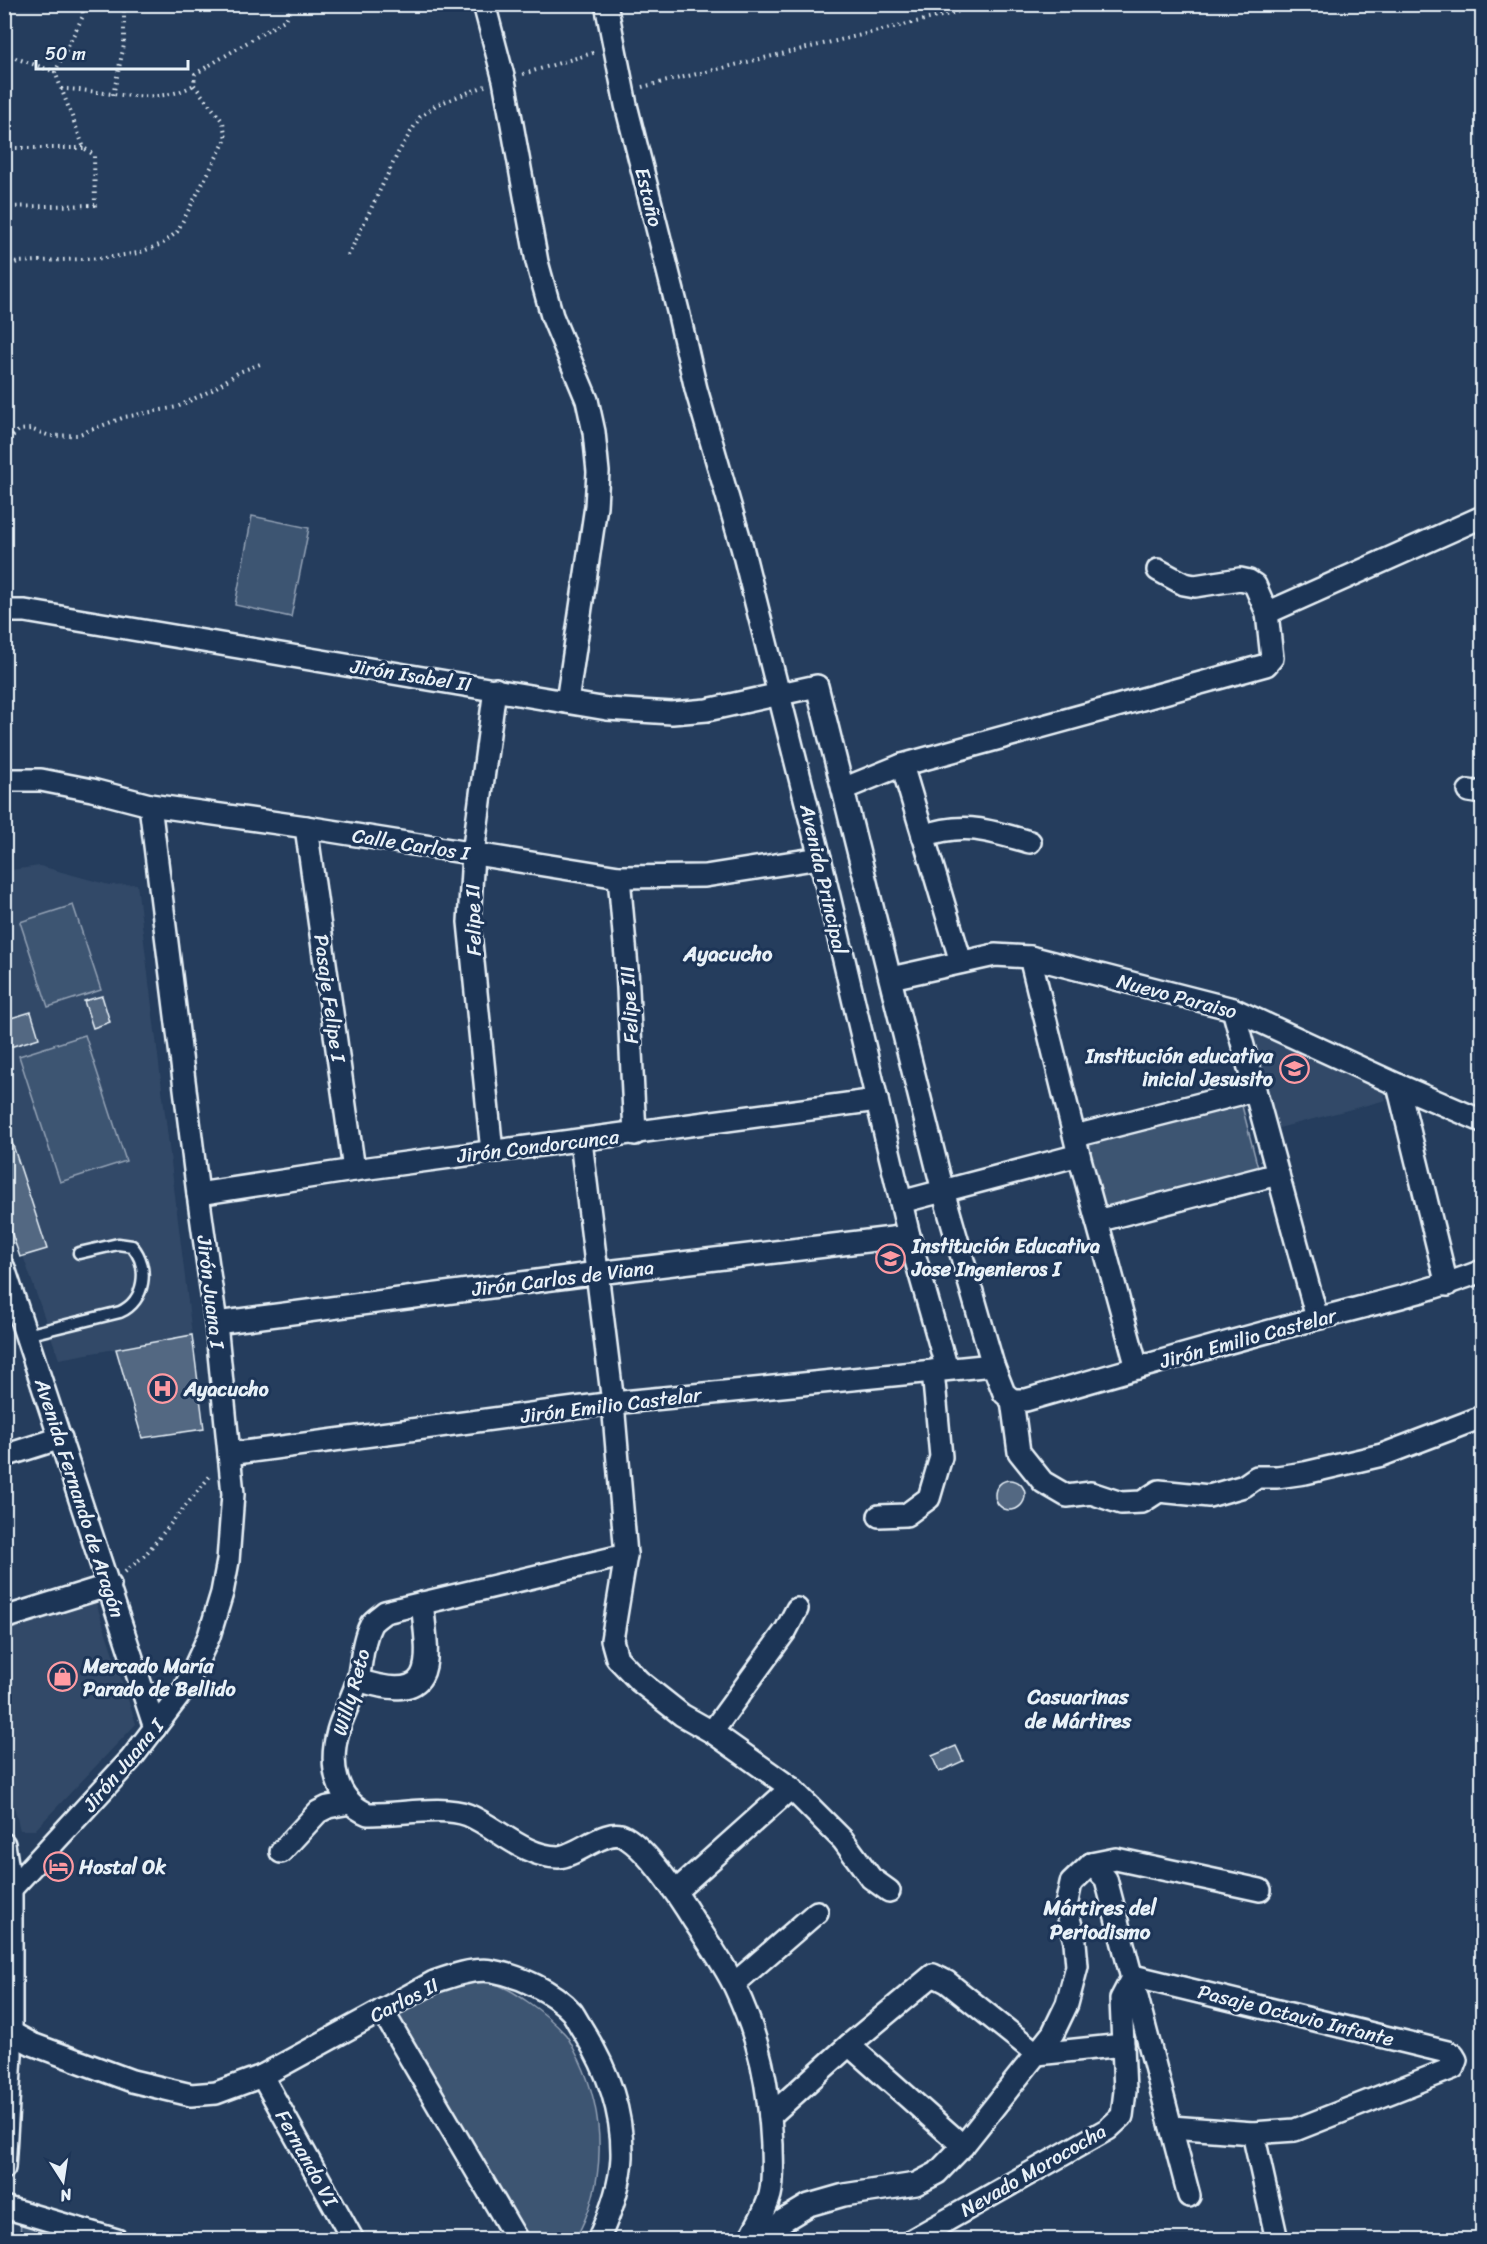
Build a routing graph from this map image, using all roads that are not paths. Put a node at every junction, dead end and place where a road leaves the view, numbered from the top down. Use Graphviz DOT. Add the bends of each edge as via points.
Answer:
graph roads {
  1 [pos="484,4"];
  2 [pos="606,4"];
  3 [pos="696,389"];
  4 [pos="1482,517"];
  5 [pos="1158,570"];
  6 [pos="4,611"];
  7 [pos="1267,613"];
  8 [pos="817,686"];
  9 [pos="495,689"];
  10 [pos="778,693"];
  11 [pos="567,702"];
  12 [pos="902,765"];
  13 [pos="4,780"];
  14 [pos="843,789"];
  15 [pos="150,805"];
  16 [pos="306,827"];
  17 [pos="923,836"];
  18 [pos="1030,842"];
  19 [pos="473,854"];
  20 [pos="820,858"];
  21 [pos="619,878"];
  22 [pos="1030,957"];
  23 [pos="961,962"];
  24 [pos="891,978"];
  25 [pos="1233,1010"];
  26 [pos="1398,1085"];
  27 [pos="1255,1090"];
  28 [pos="878,1100"];
  29 [pos="1482,1121"];
  30 [pos="635,1134"];
  31 [pos="581,1141"];
  32 [pos="1077,1145"];
  33 [pos="492,1152"];
  34 [pos="354,1170"];
  35 [pos="1278,1174"];
  36 [pos="943,1191"];
  37 [pos="198,1194"];
  38 [pos="901,1202"];
  39 [pos="1097,1221"];
  40 [pos="909,1236"];
  41 [pos="79,1253"];
  42 [pos="4,1268"];
  43 [pos="1482,1271"];
  44 [pos="598,1273"];
  45 [pos="1447,1285"];
  46 [pos="1317,1318"];
  47 [pos="216,1323"];
  48 [pos="26,1335"];
  49 [pos="993,1365"];
  50 [pos="1137,1368"];
  51 [pos="940,1370"];
  52 [pos="1012,1400"];
  53 [pos="613,1403"];
  54 [pos="1482,1417"];
  55 [pos="61,1438"];
  56 [pos="229,1454"];
  57 [pos="4,1456"];
  58 [pos="879,1516"];
  59 [pos="626,1555"];
  60 [pos="110,1585"];
  61 [pos="422,1603"];
  62 [pos="797,1609"];
  63 [pos="4,1618"];
  64 [pos="358,1680"];
  65 [pos="155,1728"];
  66 [pos="712,1732"];
  67 [pos="791,1788"];
  68 [pos="350,1803"];
  69 [pos="4,1844"];
  70 [pos="281,1852"];
  71 [pos="1090,1864"];
  72 [pos="11,1889"];
  73 [pos="1260,1890"];
  74 [pos="676,1891"];
  75 [pos="889,1891"];
  76 [pos="817,1912"];
  77 [pos="1133,1976"];
  78 [pos="734,1984"];
  79 [pos="382,2010"];
  80 [pos="10,2032"];
  81 [pos="849,2045"];
  82 [pos="1123,2045"];
  83 [pos="1037,2054"];
  84 [pos="262,2076"];
  85 [pos="770,2116"];
  86 [pos="1172,2127"];
  87 [pos="1253,2133"];
  88 [pos="963,2146"];
  89 [pos="4,2168"];
  90 [pos="1189,2196"];
  91 [pos="4,2206"];
  92 [pos="928,2237"];
  93 [pos="349,2238"];
  94 [pos="117,2240"];
  95 [pos="517,2240"];
  96 [pos="598,2240"];
  97 [pos="749,2240"];
  98 [pos="762,2240"];
  99 [pos="1277,2240"];
  1 -- 11 [label="street" via="504,80 537,262 552,316 587,400 594,432 596,506"];
  2 -- 3 [label="street, Estaño" via="623,91"];
  3 -- 10 [label="street, Avenida Principal" via="742,547"];
  4 -- 7 [label="street"];
  5 -- 7 [label="street" via="1195,586 1249,581 1255,585"];
  6 -- 9 [label="street, Jirón Isabel II" via="25,611"];
  7 -- 12 [label="street" via="1273,648 1266,665"];
  8 -- 10 [label="street, Jirón Isabel II"];
  8 -- 14 [label="street, Avenida Principal"];
  9 -- 11 [label="street, Jirón Isabel II"];
  9 -- 19 [label="street, Felipe II"];
  10 -- 11 [label="street, Jirón Isabel II" via="707,710 672,713"];
  10 -- 20 [label="street, Avenida Principal"];
  12 -- 14 [label="street"];
  12 -- 17 [label="street"];
  13 -- 15 [label="street, Calle Carlos I" via="41,780"];
  14 -- 24 [label="street, Avenida Principal"];
  15 -- 16 [label="street, Calle Carlos I"];
  15 -- 37 [label="street, Jirón Juana I"];
  16 -- 19 [label="street, Calle Carlos I"];
  16 -- 34 [label="street, Pasaje Felipe I"];
  17 -- 18 [label="street" via="942,829 975,828"];
  17 -- 23 [label="street"];
  19 -- 21 [label="street, Calle Carlos I"];
  19 -- 33 [label="street, Felipe II" via="469,922"];
  20 -- 21 [label="street, Calle Carlos I" via="705,876"];
  20 -- 28 [label="street, Avenida Principal"];
  21 -- 30 [label="street, Felipe III"];
  22 -- 23 [label="street, Nuevo Paraiso" via="995,955"];
  22 -- 25 [label="street, Nuevo Paraiso"];
  22 -- 32 [label="street"];
  23 -- 24 [label="street, Nuevo Paraiso"];
  24 -- 36 [label="street, Avenida Principal"];
  25 -- 26 [label="street, Nuevo Paraiso"];
  25 -- 27 [label="street"];
  26 -- 29 [label="street, Nuevo Paraiso"];
  26 -- 45 [label="street"];
  27 -- 32 [label="street"];
  27 -- 35 [label="street"];
  28 -- 30 [label="street, Jirón Condorcunca"];
  28 -- 38 [label="street, Avenida Principal"];
  30 -- 31 [label="street, Jirón Condorcunca"];
  31 -- 33 [label="street, Jirón Condorcunca"];
  31 -- 44 [label="street"];
  32 -- 36 [label="street"];
  32 -- 39 [label="street"];
  33 -- 34 [label="street, Jirón Condorcunca"];
  34 -- 37 [label="street, Jirón Condorcunca"];
  35 -- 39 [label="street"];
  35 -- 46 [label="street"];
  36 -- 38 [label="street"];
  36 -- 49 [label="street, Avenida Principal"];
  37 -- 47 [label="street, Jirón Juana I"];
  38 -- 40 [label="street, Avenida Principal"];
  39 -- 50 [label="street"];
  40 -- 44 [label="street, Jirón Carlos de Viana"];
  40 -- 51 [label="street, Avenida Principal"];
  41 -- 48 [label="lane" via="118,1244 132,1246 140,1257 141,1293 128,1309 120,1312"];
  42 -- 48 [label="street, Avenida Fernando de Aragón"];
  43 -- 45 [label="street, Jirón Emilio Castelar"];
  44 -- 47 [label="street, Jirón Carlos de Viana"];
  44 -- 53 [label="street"];
  45 -- 46 [label="street, Jirón Emilio Castelar"];
  46 -- 50 [label="street, Jirón Emilio Castelar"];
  47 -- 56 [label="street, Jirón Juana I"];
  48 -- 55 [label="street, Avenida Fernando de Aragón"];
  49 -- 51 [label="street, Jirón Emilio Castelar"];
  49 -- 52 [label="street, Avenida Principal" via="1004,1393"];
  50 -- 52 [label="street, Jirón Emilio Castelar" via="1026,1400"];
  51 -- 53 [label="street, Jirón Emilio Castelar"];
  51 -- 58 [label="street, Avenida Principal" via="941,1457 929,1498 906,1515"];
  52 -- 54 [label="street" via="1019,1452 1043,1482 1067,1496 1091,1493 1121,1503 1142,1502 1159,1491 1209,1496 1244,1486 1257,1477 1305,1473 1382,1455"];
  53 -- 56 [label="street, Jirón Emilio Castelar"];
  53 -- 59 [label="street"];
  55 -- 57 [label="street"];
  55 -- 60 [label="street, Avenida Fernando de Aragón"];
  56 -- 65 [label="street, Jirón Juana I" via="233,1494 222,1593 198,1663"];
  59 -- 61 [label="street, Willy Reto"];
  59 -- 66 [label="street" via="612,1640 617,1658 682,1715"];
  60 -- 63 [label="street"];
  60 -- 65 [label="street, Avenida Fernando de Aragón"];
  61 -- 64 [label="street, Willy Reto" via="385,1612 371,1623"];
  61 -- 64 [label="street" via="425,1672 403,1688 383,1688"];
  62 -- 66 [label="street"];
  64 -- 68 [label="street, Willy Reto" via="337,1733 334,1766 337,1782"];
  65 -- 72 [label="street, Jirón Juana I"];
  66 -- 67 [label="street"];
  67 -- 74 [label="street"];
  67 -- 75 [label="street" via="843,1840 871,1878"];
  68 -- 70 [label="street" via="318,1812"];
  68 -- 74 [label="street" via="368,1814 447,1810 467,1815 522,1846 559,1857 612,1834 623,1835"];
  69 -- 72 [label="street"];
  71 -- 73 [label="street" via="1116,1859"];
  71 -- 77 [label="street" via="1106,1879"];
  71 -- 83 [label="street" via="1071,1883 1066,1906 1077,1966 1070,1994 1053,2033"];
  72 -- 80 [label="street"];
  74 -- 78 [label="street"];
  76 -- 78 [label="street"];
  77 -- 82 [label="street, Nevado Morococha" via="1121,1999"];
  77 -- 86 [label="street"];
  77 -- 87 [label="street, Pasaje Octavio Infante" via="1448,2052 1456,2060 1453,2068 1295,2130"];
  78 -- 85 [label="street" via="751,2022 764,2068"];
  79 -- 84 [label="street, Carlos II"];
  79 -- 95 [label="street"];
  79 -- 96 [label="street, Carlos II" via="434,1982 490,1970 542,1988 572,2012 610,2082 619,2117 619,2180"];
  80 -- 84 [label="street, Carlos II" via="132,2081 191,2095 216,2093"];
  80 -- 89 [label="street"];
  81 -- 83 [label="street" via="933,1975"];
  81 -- 85 [label="street"];
  81 -- 88 [label="street"];
  82 -- 83 [label="street"];
  82 -- 92 [label="street, Nevado Morococha" via="1122,2116 1108,2129"];
  83 -- 88 [label="street"];
  84 -- 93 [label="street, Fernando VI"];
  85 -- 97 [label="street" via="771,2193"];
  86 -- 87 [label="street"];
  86 -- 90 [label="street"];
  87 -- 99 [label="street"];
  88 -- 98 [label="street" via="937,2173 916,2184 844,2195 809,2205"];
  91 -- 94 [label="street"];
}
